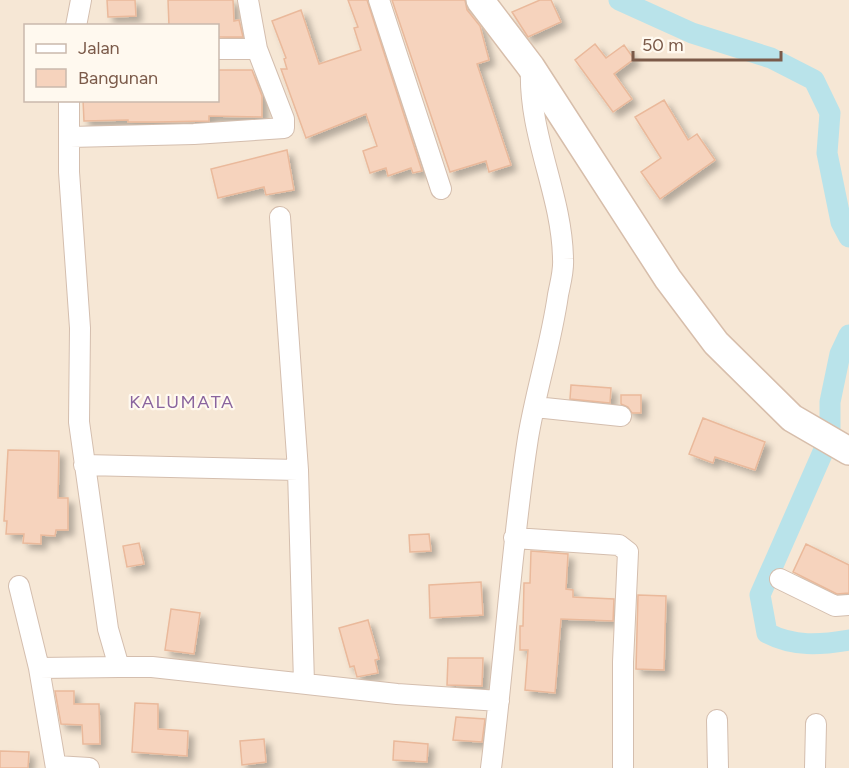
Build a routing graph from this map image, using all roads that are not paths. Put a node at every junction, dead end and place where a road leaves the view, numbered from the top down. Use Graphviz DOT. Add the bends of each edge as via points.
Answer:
graph roads {
  1 [pos="81,0"];
  2 [pos="248,0"];
  3 [pos="379,0"];
  4 [pos="480,0"];
  5 [pos="76,24"];
  6 [pos="219,49"];
  7 [pos="257,49"];
  8 [pos="531,67"];
  9 [pos="69,102"];
  10 [pos="70,137"];
  11 [pos="441,189"];
  12 [pos="279,217"];
  13 [pos="535,408"];
  14 [pos="621,416"];
  15 [pos="848,451"];
  16 [pos="84,465"];
  17 [pos="298,470"];
  18 [pos="514,538"];
  19 [pos="780,579"];
  20 [pos="19,586"];
  21 [pos="849,605"];
  22 [pos="119,667"];
  23 [pos="39,668"];
  24 [pos="303,683"];
  25 [pos="499,701"];
  26 [pos="717,720"];
  27 [pos="816,724"];
  28 [pos="56,767"];
  29 [pos="89,768"];
  30 [pos="491,768"];
  31 [pos="623,768"];
  32 [pos="718,768"];
  33 [pos="816,768"];
  1 -- 5 [label="street"];
  2 -- 7 [label="street"];
  3 -- 11 [label="street"];
  4 -- 8 [label="street"];
  6 -- 7 [label="street"];
  7 -- 10 [label="street" via="284,118 284,128"];
  8 -- 13 [label="street" via="534,126 557,211 564,260 553,332"];
  8 -- 15 [label="street" via="662,269 716,343 792,418"];
  9 -- 10 [label="street"];
  10 -- 16 [label="street" via="80,328 79,422"];
  12 -- 17 [label="street"];
  13 -- 14 [label="street"];
  13 -- 18 [label="street"];
  16 -- 17 [label="street"];
  16 -- 22 [label="street" via="108,629"];
  17 -- 24 [label="street"];
  18 -- 25 [label="street"];
  18 -- 31 [label="street" via="619,545 628,552 622,662"];
  19 -- 21 [label="street" via="835,606"];
  20 -- 23 [label="street"];
  22 -- 23 [label="street"];
  22 -- 24 [label="street"];
  23 -- 28 [label="street"];
  24 -- 25 [label="street"];
  25 -- 30 [label="street"];
  26 -- 32 [label="street"];
  27 -- 33 [label="street"];
  28 -- 29 [label="street"];
}
